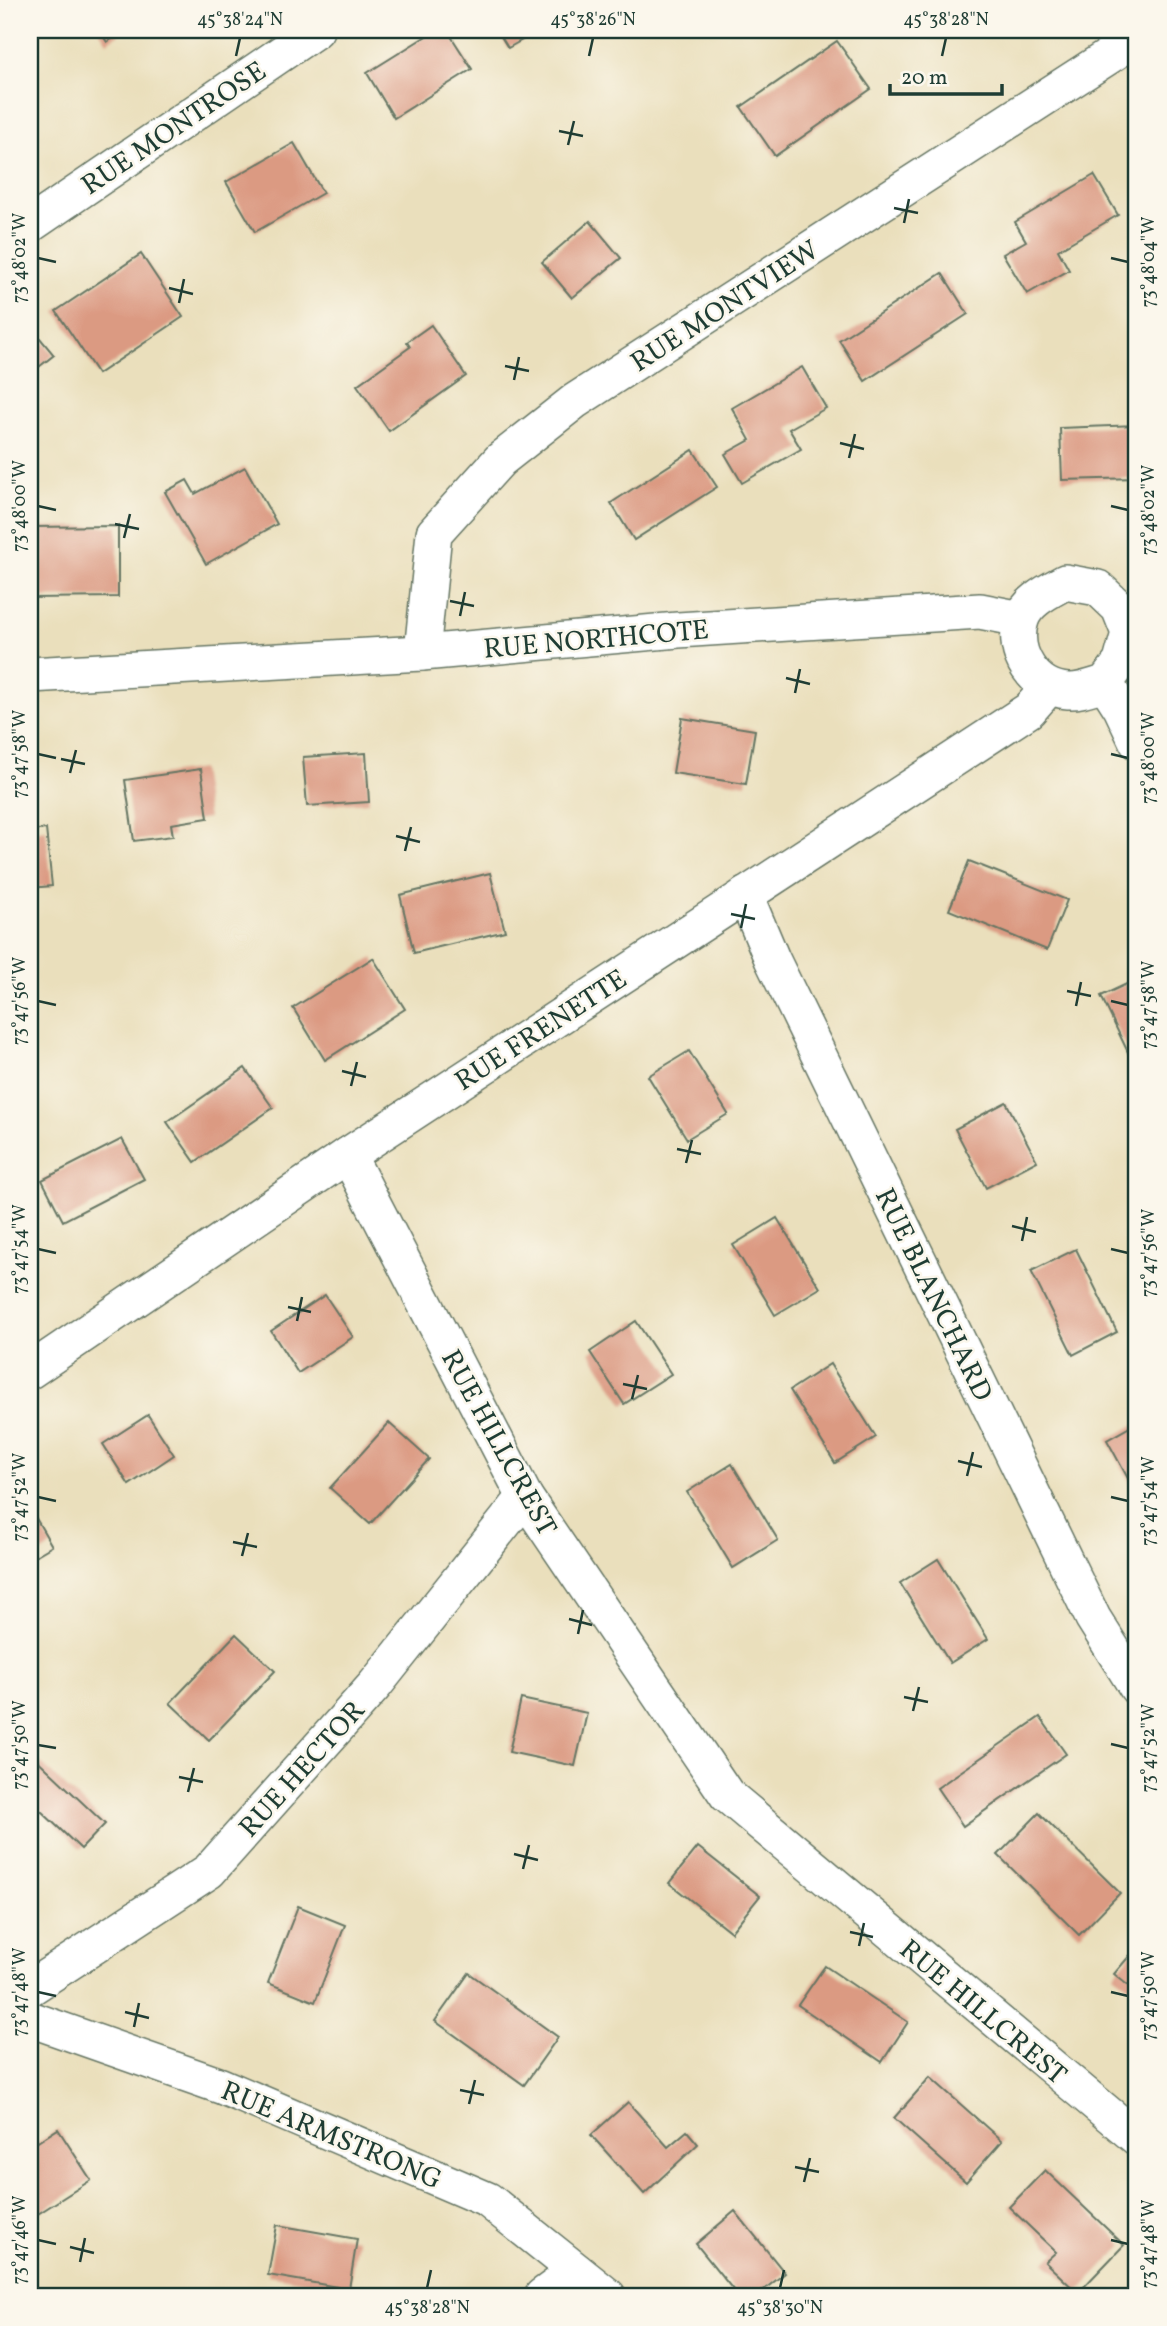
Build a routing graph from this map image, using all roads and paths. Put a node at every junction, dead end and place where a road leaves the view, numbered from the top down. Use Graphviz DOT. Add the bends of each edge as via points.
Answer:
graph roads {
  1 [pos="316,30"];
  2 [pos="1137,38"];
  3 [pos="30,225"];
  4 [pos="1128,603"];
  5 [pos="1021,619"];
  6 [pos="422,653"];
  7 [pos="30,675"];
  8 [pos="1105,683"];
  9 [pos="1049,687"];
  10 [pos="1137,742"];
  11 [pos="745,895"];
  12 [pos="348,1155"];
  13 [pos="30,1371"];
  14 [pos="525,1497"];
  15 [pos="1137,1688"];
  16 [pos="30,1988"];
  17 [pos="30,2019"];
  18 [pos="1137,2138"];
  19 [pos="576,2271"];
  20 [pos="542,2296"];
  21 [pos="608,2296"];
  1 -- 3 [label="street, RUE MONTROSE"];
  2 -- 6 [label="street, RUE MONTVIEW" via="575,401 500,460 434,533"];
  4 -- 5 [label="street" via="1098,588 1065,582 1038,597"];
  4 -- 8 [label="street" via="1129,633 1121,662"];
  5 -- 6 [label="street, RUE NORTHCOTE" via="980,611 678,630"];
  5 -- 9 [label="street" via="1023,658 1032,676"];
  6 -- 7 [label="street, RUE NORTHCOTE"];
  8 -- 9 [label="street" via="1070,691"];
  8 -- 10 [label="street"];
  9 -- 11 [label="street, RUE FRENETTE" via="1029,710"];
  11 -- 12 [label="street, RUE FRENETTE"];
  11 -- 15 [label="street, RUE BLANCHARD" via="1093,1618"];
  12 -- 13 [label="street, RUE FRENETTE"];
  12 -- 14 [label="street, RUE HILLCREST"];
  14 -- 16 [label="street, RUE HECTOR" via="374,1685 209,1871"];
  14 -- 18 [label="street, RUE HILLCREST" via="727,1795"];
  17 -- 19 [label="street, RUE ARMSTRONG" via="221,2086 488,2200"];
  19 -- 20 [label="street"];
  19 -- 21 [label="street, RUE ARMSTRONG"];
}
